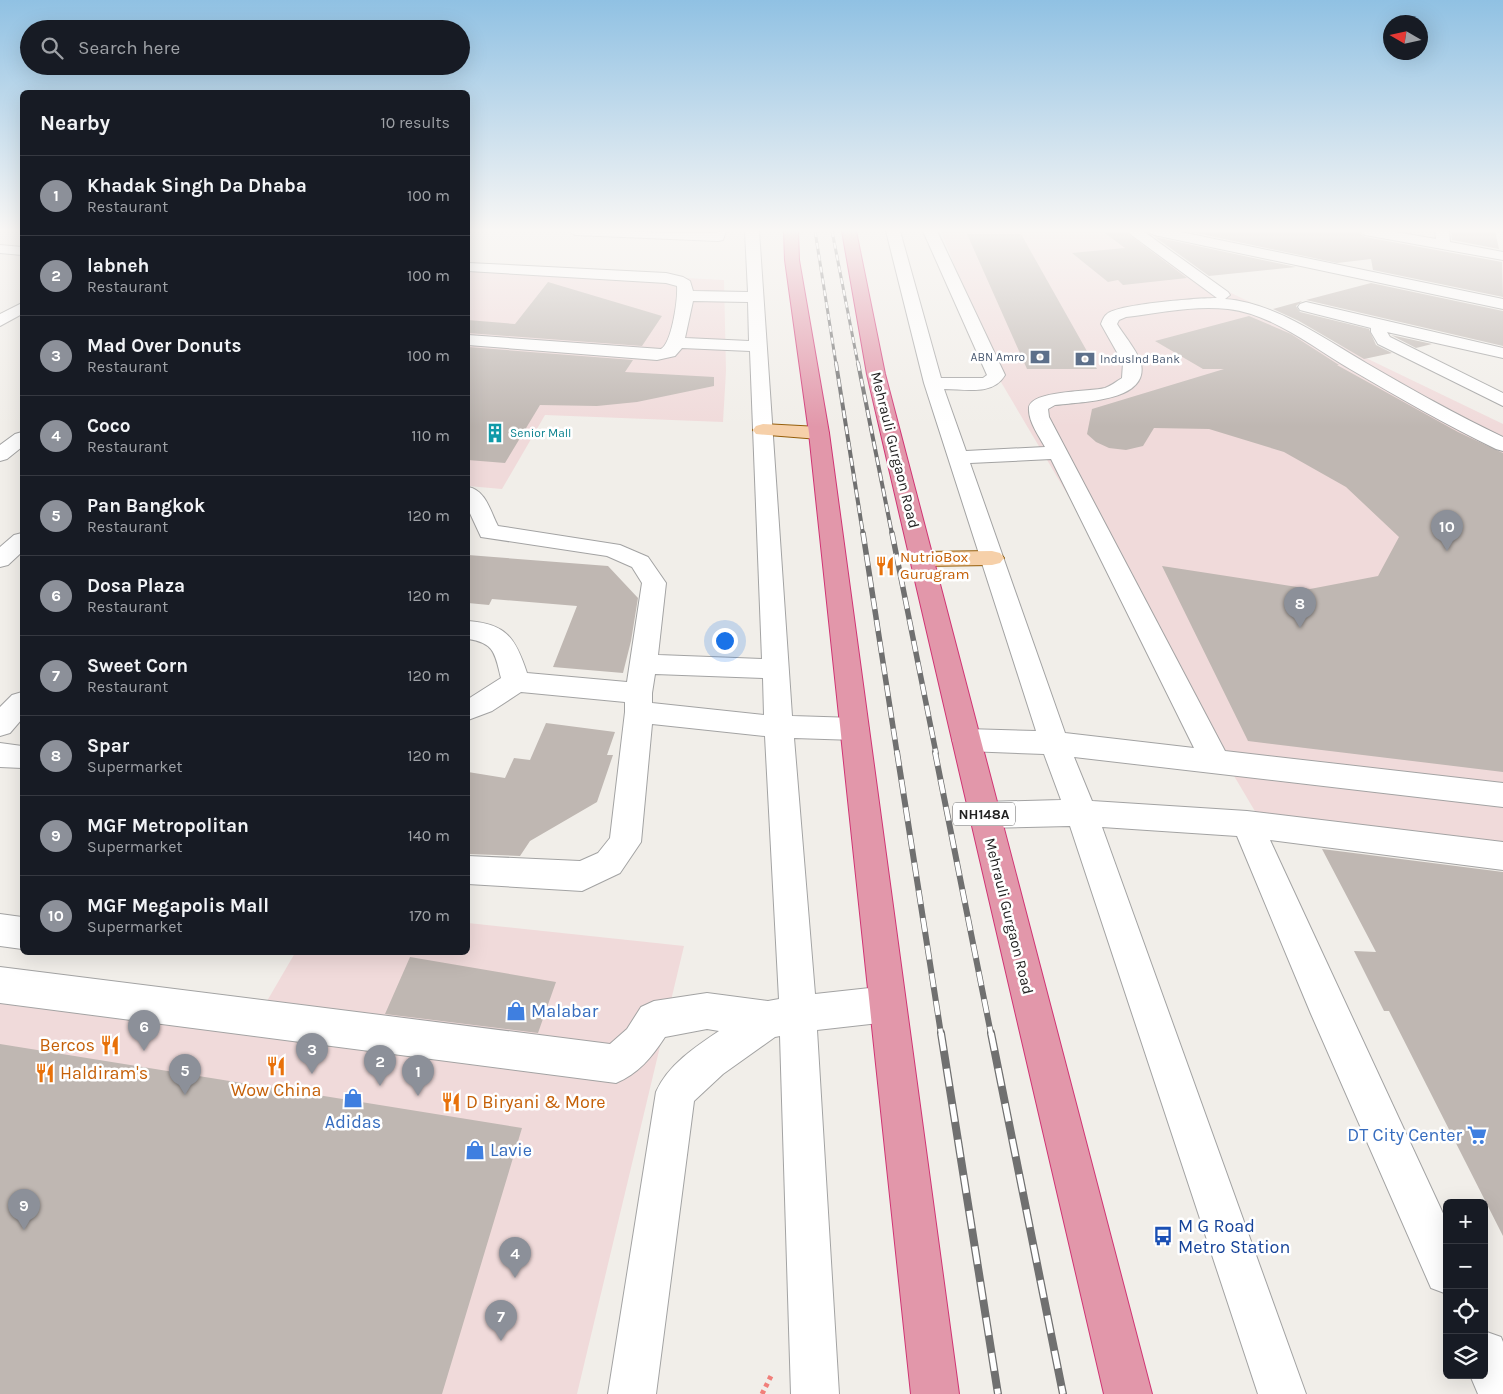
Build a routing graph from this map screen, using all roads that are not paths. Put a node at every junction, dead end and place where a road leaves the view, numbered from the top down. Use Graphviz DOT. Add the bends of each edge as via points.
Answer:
graph roads {
  1 [pos="686,296"];
  2 [pos="690,296"];
  3 [pos="798,296"];
  4 [pos="862,296"];
  5 [pos="910,296"];
  6 [pos="960,296"];
  7 [pos="1465,296"];
  8 [pos="756,297"];
  9 [pos="1503,304"];
  10 [pos="1306,306"];
  11 [pos="20,309"];
  12 [pos="2,319"];
  13 [pos="1380,325"];
  14 [pos="470,340"];
  15 [pos="676,343"];
  16 [pos="758,346"];
  17 [pos="1503,353"];
  18 [pos="933,383"];
  19 [pos="1503,400"];
  20 [pos="763,430"];
  21 [pos="819,433"];
  22 [pos="20,440"];
  23 [pos="1503,445"];
  24 [pos="1056,453"];
  25 [pos="0,455"];
  26 [pos="958,458"];
  27 [pos="470,494"];
  28 [pos="478,532"];
  29 [pos="20,542"];
  30 [pos="992,558"];
  31 [pos="0,560"];
  32 [pos="922,560"];
  33 [pos="470,630"];
  34 [pos="644,664"];
  35 [pos="776,669"];
  36 [pos="516,682"];
  37 [pos="638,702"];
  38 [pos="20,704"];
  39 [pos="470,709"];
  40 [pos="0,725"];
  41 [pos="779,728"];
  42 [pos="855,729"];
  43 [pos="966,740"];
  44 [pos="1054,743"];
  45 [pos="0,755"];
  46 [pos="20,757"];
  47 [pos="1215,760"];
  48 [pos="1503,795"];
  49 [pos="1081,813"];
  50 [pos="984,815"];
  51 [pos="1247,824"];
  52 [pos="1503,856"];
  53 [pos="470,870"];
  54 [pos="0,930"];
  55 [pos="20,933"];
  56 [pos="0,985"];
  57 [pos="888,1004"];
  58 [pos="783,1017"];
  59 [pos="1443,1263"];
  60 [pos="1488,1362"];
  61 [pos="632,1394"];
  62 [pos="815,1394"];
  63 [pos="935,1394"];
  64 [pos="1128,1394"];
  65 [pos="1282,1394"];
  66 [pos="1503,1394"];
  1 -- 15 [label="street"];
  2 -- 8 [label="street"];
  3 -- 21 [label="highway"];
  4 -- 32 [label="highway, Mehrauli Gurgaon Road / NH148A" via="876,374"];
  5 -- 18 [label="street"];
  6 -- 18 [label="street" via="996,375 986,384"];
  7 -- 9 [label="street"];
  8 -- 16 [label="street"];
  10 -- 13 [label="street"];
  11 -- 12 [label="street"];
  13 -- 17 [label="street"];
  13 -- 19 [label="street" via="1379,332 1384,340"];
  14 -- 15 [label="street" via="657,355 667,354"];
  15 -- 16 [label="street"];
  16 -- 20 [label="street"];
  18 -- 26 [label="street"];
  20 -- 21 [label="main road"];
  20 -- 35 [label="street"];
  21 -- 42 [label="highway"];
  22 -- 25 [label="street"];
  23 -- 24 [label="street" via="1259,312 1227,304 1206,304 1113,316 1109,324 1132,363 1131,381 1110,393 1051,400 1038,406 1039,417"];
  24 -- 26 [label="street"];
  24 -- 47 [label="street"];
  26 -- 30 [label="street"];
  27 -- 28 [label="street" via="483,522"];
  28 -- 34 [label="street" via="612,550 640,562 654,583"];
  29 -- 31 [label="street"];
  30 -- 32 [label="main road"];
  30 -- 44 [label="street"];
  32 -- 43 [label="highway, Mehrauli Gurgaon Road / NH148A"];
  33 -- 36 [label="street" via="489,633 498,640"];
  34 -- 35 [label="street"];
  34 -- 37 [label="street"];
  35 -- 41 [label="street"];
  36 -- 37 [label="street"];
  36 -- 39 [label="street"];
  37 -- 41 [label="street"];
  37 -- 53 [label="street" via="625,842 609,863 582,876"];
  38 -- 40 [label="street"];
  41 -- 42 [label="street"];
  41 -- 58 [label="street"];
  42 -- 57 [label="highway"];
  43 -- 44 [label="street"];
  43 -- 50 [label="highway, Mehrauli Gurgaon Road / NH148A"];
  44 -- 47 [label="street"];
  44 -- 49 [label="street"];
  45 -- 46 [label="street"];
  47 -- 48 [label="street"];
  49 -- 50 [label="street"];
  49 -- 51 [label="street"];
  49 -- 65 [label="street"];
  50 -- 64 [label="highway, Mehrauli Gurgaon Road / NH148A"];
  51 -- 52 [label="street"];
  51 -- 59 [label="street"];
  54 -- 55 [label="street"];
  56 -- 58 [label="street" via="616,1064 640,1042 654,1020 707,1010"];
  57 -- 58 [label="street"];
  57 -- 63 [label="highway"];
  58 -- 61 [label="street" via="709,1060 676,1092"];
  58 -- 62 [label="street"];
  60 -- 66 [label="street"];
}
